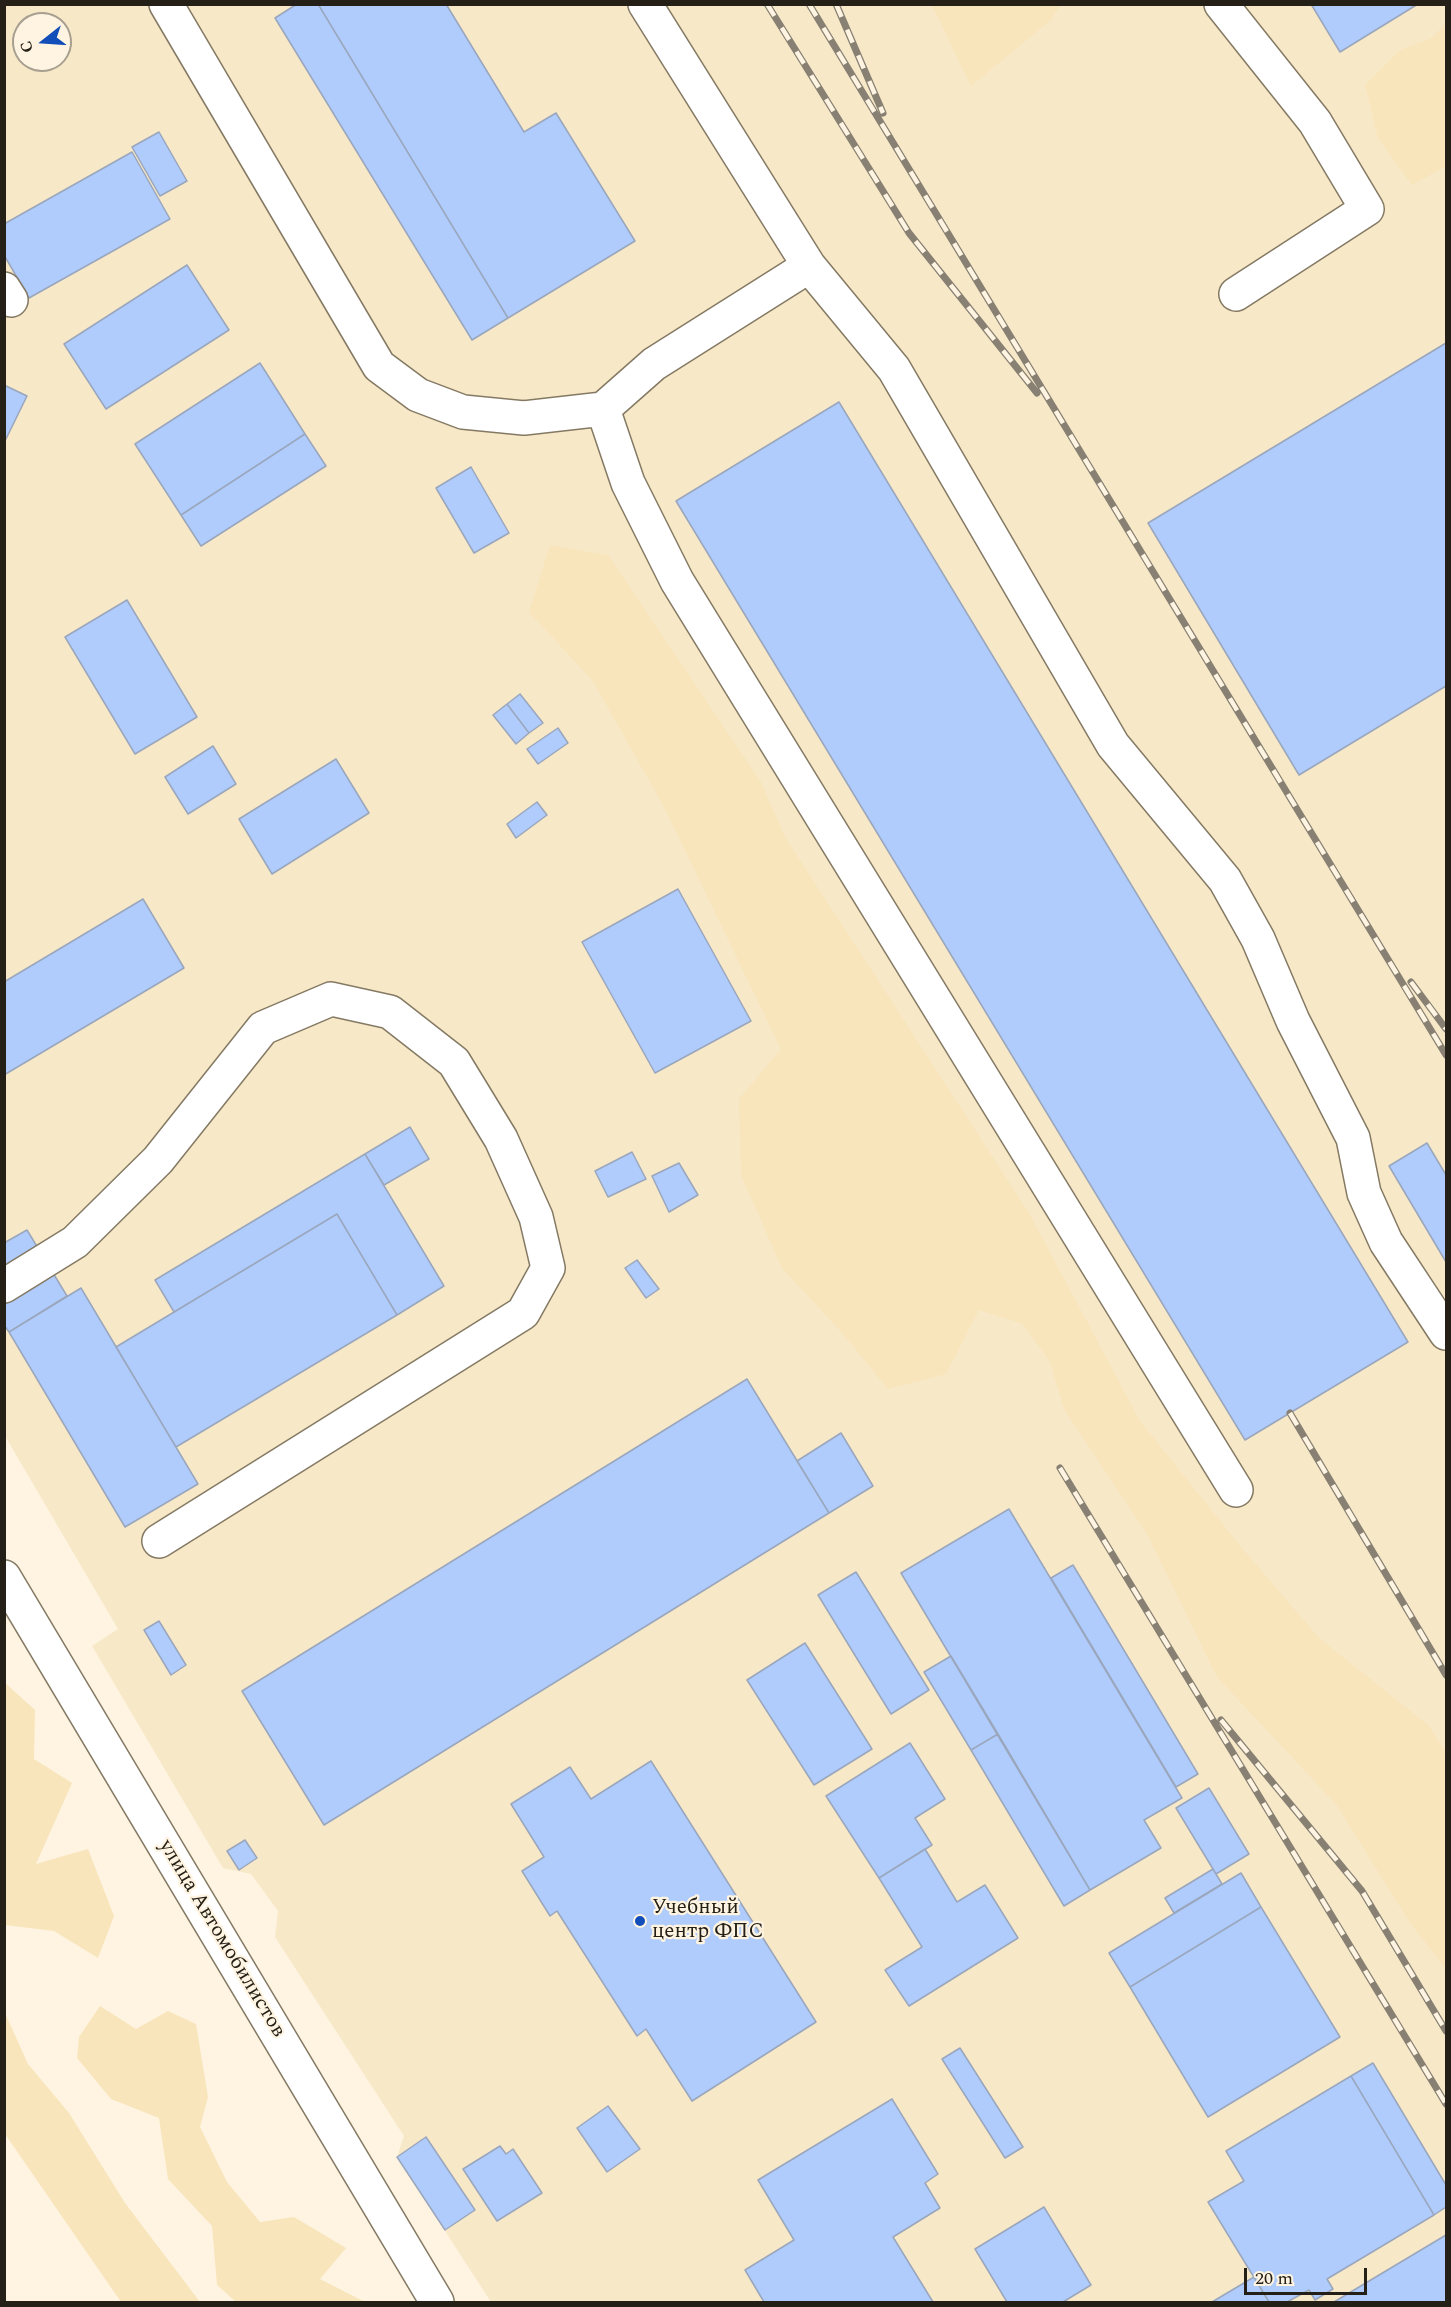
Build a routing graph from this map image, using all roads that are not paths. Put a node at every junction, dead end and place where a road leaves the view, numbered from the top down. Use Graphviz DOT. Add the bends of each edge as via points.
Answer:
graph roads {
  1 [pos="166,4"];
  2 [pos="645,4"];
  3 [pos="1221,4"];
  4 [pos="809,266"];
  5 [pos="1236,294"];
  6 [pos="603,409"];
  7 [pos="4,1286"];
  8 [pos="1446,1333"];
  9 [pos="1236,1490"];
  10 [pos="159,1541"];
  11 [pos="4,1577"];
  12 [pos="437,2302"];
  1 -- 6 [label="street" via="379,366 418,395 463,412 524,418"];
  2 -- 4 [label="street"];
  3 -- 5 [label="street" via="1315,122 1367,209"];
  4 -- 6 [label="street" via="654,364"];
  4 -- 8 [label="street" via="894,369 1113,746 1225,880 1258,939 1293,1021 1353,1138 1364,1193 1386,1242"];
  6 -- 9 [label="street" via="628,483 677,581"];
  7 -- 10 [label="street" via="75,1242 158,1160 263,1028 331,999 390,1012 454,1062 501,1139 536,1217 548,1268 523,1312"];
  11 -- 12 [label="street, улица Автомобилистов"];
}
